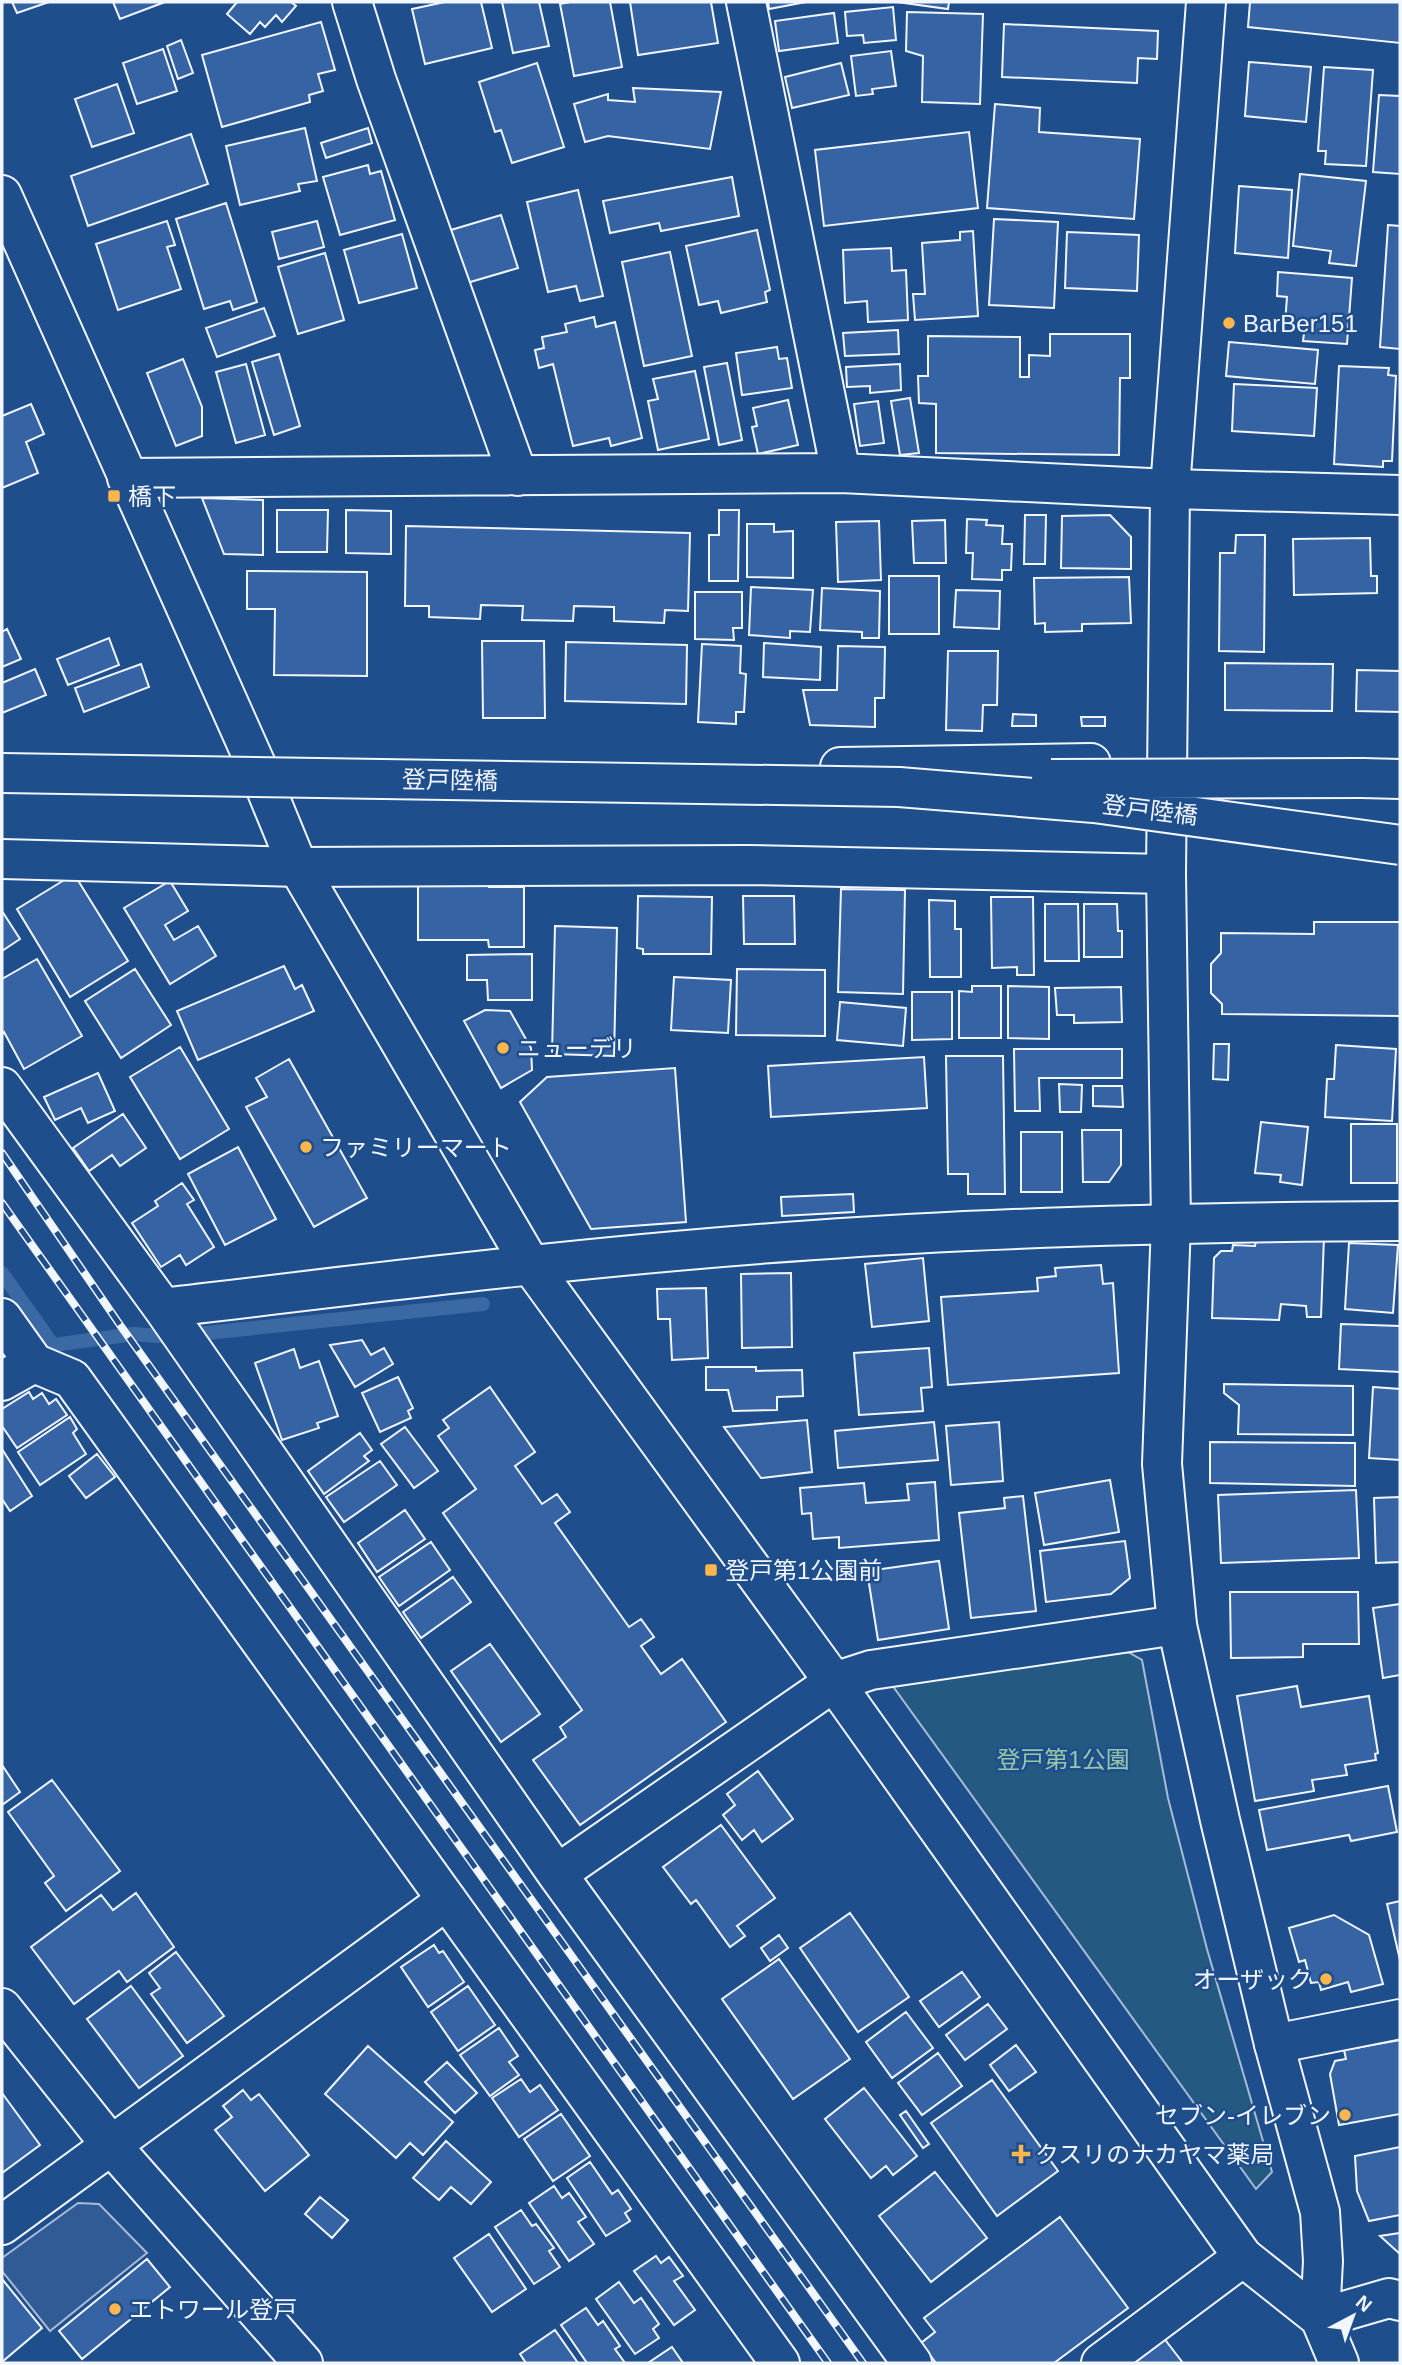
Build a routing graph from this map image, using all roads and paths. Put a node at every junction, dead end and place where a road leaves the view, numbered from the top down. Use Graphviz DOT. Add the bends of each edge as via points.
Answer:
graph roads {
  1 [pos="352,2"];
  2 [pos="746,2"];
  3 [pos="1206,2"];
  4 [pos="2,195"];
  5 [pos="841,473"];
  6 [pos="518,476"];
  7 [pos="127,478"];
  8 [pos="1170,489"];
  9 [pos="1400,495"];
  10 [pos="2,758"];
  11 [pos="1166,759"];
  12 [pos="257,767"];
  13 [pos="2,773"];
  14 [pos="1400,779"];
  15 [pos="899,787"];
  16 [pos="1400,845"];
  17 [pos="2,859"];
  18 [pos="298,867"];
  19 [pos="1166,874"];
  20 [pos="2,1087"];
  21 [pos="1400,1221"];
  22 [pos="1171,1223"];
  23 [pos="530,1264"];
  24 [pos="165,1311"];
  25 [pos="2,1318"];
  26 [pos="18,1372"];
  27 [pos="1177,1625"];
  28 [pos="834,1682"];
  29 [pos="557,1874"];
  30 [pos="447,1900"];
  31 [pos="2,2008"];
  32 [pos="1400,2019"];
  33 [pos="1274,2044"];
  34 [pos="111,2145"];
  35 [pos="2,2225"];
  36 [pos="1243,2257"];
  37 [pos="1400,2301"];
  38 [pos="1320,2318"];
  39 [pos="303,2363"];
  40 [pos="780,2363"];
  41 [pos="912,2363"];
  42 [pos="1101,2363"];
  43 [pos="1339,2363"];
  1 -- 6 [label="street"];
  2 -- 5 [label="street"];
  3 -- 8 [label="street"];
  4 -- 7 [label="street"];
  5 -- 6 [label="street"];
  5 -- 8 [label="street"];
  6 -- 7 [label="street"];
  7 -- 12 [label="street"];
  8 -- 9 [label="street"];
  8 -- 11 [label="street"];
  10 -- 12 [label="street"];
  11 -- 12 [label="street" via="915,768"];
  11 -- 19 [label="street"];
  12 -- 18 [label="street"];
  13 -- 15 [label="street, 登戸陸橋, bridge"];
  14 -- 15 [label="street, 登戸陸橋, bridge" via="1076,777"];
  15 -- 16 [label="street, 登戸陸橋, bridge" via="1094,803"];
  17 -- 18 [label="street"];
  18 -- 19 [label="street" via="747,865"];
  18 -- 23 [label="street"];
  19 -- 22 [label="street"];
  20 -- 24 [label="street"];
  21 -- 22 [label="street"];
  22 -- 23 [label="street" via="816,1239"];
  22 -- 27 [label="street" via="1162,1464"];
  23 -- 24 [label="street"];
  23 -- 28 [label="street"];
  24 -- 29 [label="street"];
  25 -- 26 [label="street"];
  26 -- 30 [label="street" via="72,1379"];
  27 -- 28 [label="street" via="871,1670"];
  27 -- 33 [label="street"];
  28 -- 29 [label="street"];
  28 -- 36 [label="street"];
  29 -- 41 [label="street"];
  30 -- 34 [label="street"];
  30 -- 40 [label="street"];
  31 -- 34 [label="street"];
  32 -- 33 [label="street"];
  33 -- 38 [label="street" via="1320,2212"];
  34 -- 35 [label="street"];
  34 -- 39 [label="street"];
  36 -- 38 [label="street"];
  36 -- 42 [label="street"];
  37 -- 38 [label="street" via="1389,2298"];
  38 -- 43 [label="street"];
}
